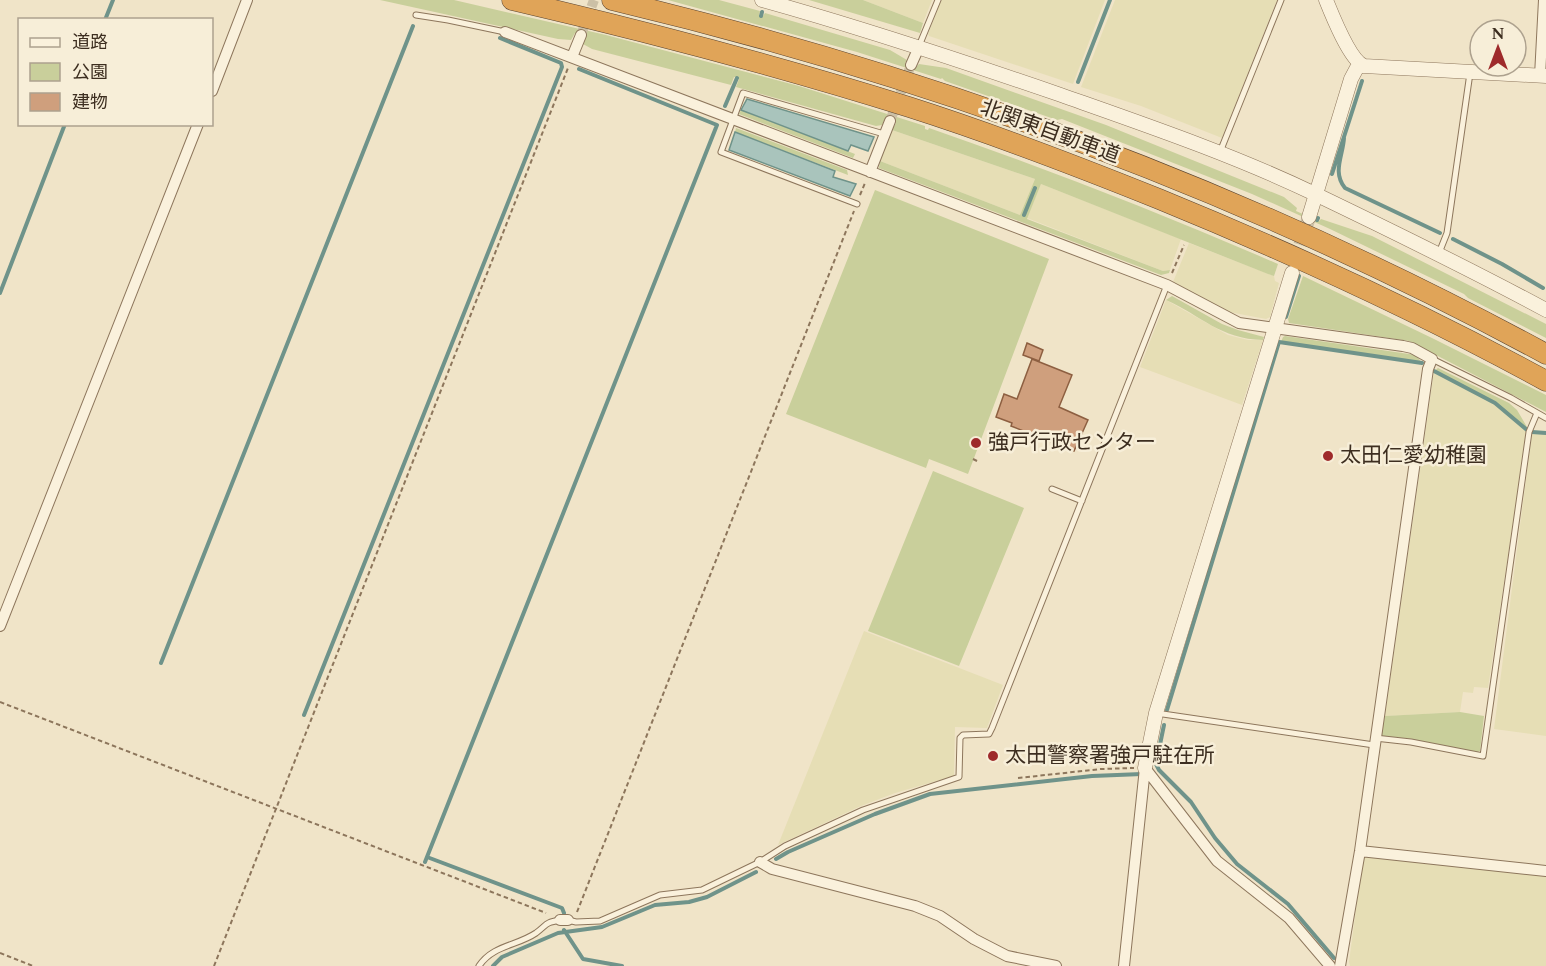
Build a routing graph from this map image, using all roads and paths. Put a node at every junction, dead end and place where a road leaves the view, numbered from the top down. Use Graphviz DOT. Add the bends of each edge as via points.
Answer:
graph roads {
  1 [pos="247,0"];
  2 [pos="512,0"];
  3 [pos="612,0"];
  4 [pos="762,0"];
  5 [pos="938,0"];
  6 [pos="1281,0"];
  7 [pos="1326,0"];
  8 [pos="1544,0"];
  9 [pos="416,15"];
  10 [pos="505,32"];
  11 [pos="580,35"];
  12 [pos="919,47"];
  13 [pos="572,57"];
  14 [pos="1359,64"];
  15 [pos="911,65"];
  16 [pos="1468,72"];
  17 [pos="1528,75"];
  18 [pos="1543,76"];
  19 [pos="1469,78"];
  20 [pos="213,88"];
  21 [pos="734,119"];
  22 [pos="890,121"];
  23 [pos="197,126"];
  24 [pos="884,134"];
  25 [pos="1219,154"];
  26 [pos="870,172"];
  27 [pos="1316,194"];
  28 [pos="857,204"];
  29 [pos="1309,217"];
  30 [pos="1184,245"];
  31 [pos="1438,254"];
  32 [pos="1292,273"];
  33 [pos="1167,285"];
  34 [pos="1545,306"];
  35 [pos="1274,328"];
  36 [pos="1546,354"];
  37 [pos="1432,359"];
  38 [pos="1546,381"];
  39 [pos="1537,413"];
  40 [pos="1546,418"];
  41 [pos="973,459"];
  42 [pos="979,462"];
  43 [pos="1052,489"];
  44 [pos="1082,501"];
  45 [pos="0,626"];
  46 [pos="0,702"];
  47 [pos="1156,713"];
  48 [pos="1375,741"];
  49 [pos="1145,768"];
  50 [pos="1017,778"];
  51 [pos="276,808"];
  52 [pos="1360,851"];
  53 [pos="760,862"];
  54 [pos="1546,871"];
  55 [pos="564,920"];
  56 [pos="0,953"];
  57 [pos="33,966"];
  58 [pos="214,966"];
  59 [pos="479,966"];
  60 [pos="1056,966"];
  61 [pos="1124,966"];
  62 [pos="1330,966"];
  63 [pos="1340,966"];
  1 -- 20 [label="street"];
  2 -- 38 [label="highway, 北関東自動車道" via="774,66 1019,144 1336,274"];
  3 -- 36 [label="highway, 北関東自動車道" via="788,46 916,85 1136,165 1342,252"];
  4 -- 12 [label="street"];
  5 -- 12 [label="lane"];
  6 -- 25 [label="lane"];
  7 -- 14 [label="street"];
  8 -- 18 [label="street"];
  9 -- 10 [label="lane"];
  10 -- 13 [label="street"];
  11 -- 13 [label="street"];
  12 -- 15 [label="street"];
  12 -- 25 [label="street" via="1130,119"];
  13 -- 21 [label="street"];
  13 -- 51 [label="path"];
  14 -- 16 [label="street"];
  14 -- 27 [label="street"];
  17 -- 18 [label="street"];
  19 -- 31 [label="lane" via="1447,234"];
  21 -- 24 [label="lane" via="742,93"];
  21 -- 26 [label="street"];
  21 -- 28 [label="lane" via="721,152"];
  22 -- 24 [label="street"];
  23 -- 45 [label="street"];
  24 -- 26 [label="street"];
  25 -- 27 [label="street"];
  26 -- 28 [label="path"];
  26 -- 33 [label="street"];
  27 -- 29 [label="street"];
  27 -- 31 [label="street"];
  28 -- 55 [label="path" via="577,912"];
  30 -- 33 [label="path"];
  31 -- 34 [label="street"];
  32 -- 35 [label="street"];
  33 -- 35 [label="street" via="1239,323"];
  33 -- 44 [label="lane"];
  35 -- 37 [label="street" via="1403,346"];
  35 -- 47 [label="street"];
  37 -- 39 [label="lane"];
  37 -- 48 [label="street"];
  39 -- 40 [label="lane"];
  39 -- 48 [label="lane" via="1529,432 1483,756 1411,742"];
  41 -- 42 [label="path"];
  43 -- 44 [label="lane"];
  44 -- 53 [label="lane" via="989,734 967,734 960,738 959,777 863,810 785,846"];
  46 -- 51 [label="path"];
  47 -- 48 [label="lane"];
  47 -- 49 [label="street"];
  48 -- 52 [label="street"];
  49 -- 50 [label="path"];
  49 -- 61 [label="street"];
  49 -- 62 [label="street" via="1217,861 1289,918"];
  51 -- 55 [label="path"];
  51 -- 58 [label="path"];
  52 -- 54 [label="street"];
  52 -- 63 [label="street"];
  53 -- 55 [label="lane" via="702,890 660,895 600,921"];
  53 -- 60 [label="street" via="915,906 940,916 1007,956"];
  55 -- 59 [label="lane" via="544,923 536,933 493,951"];
  56 -- 57 [label="path"];
}
